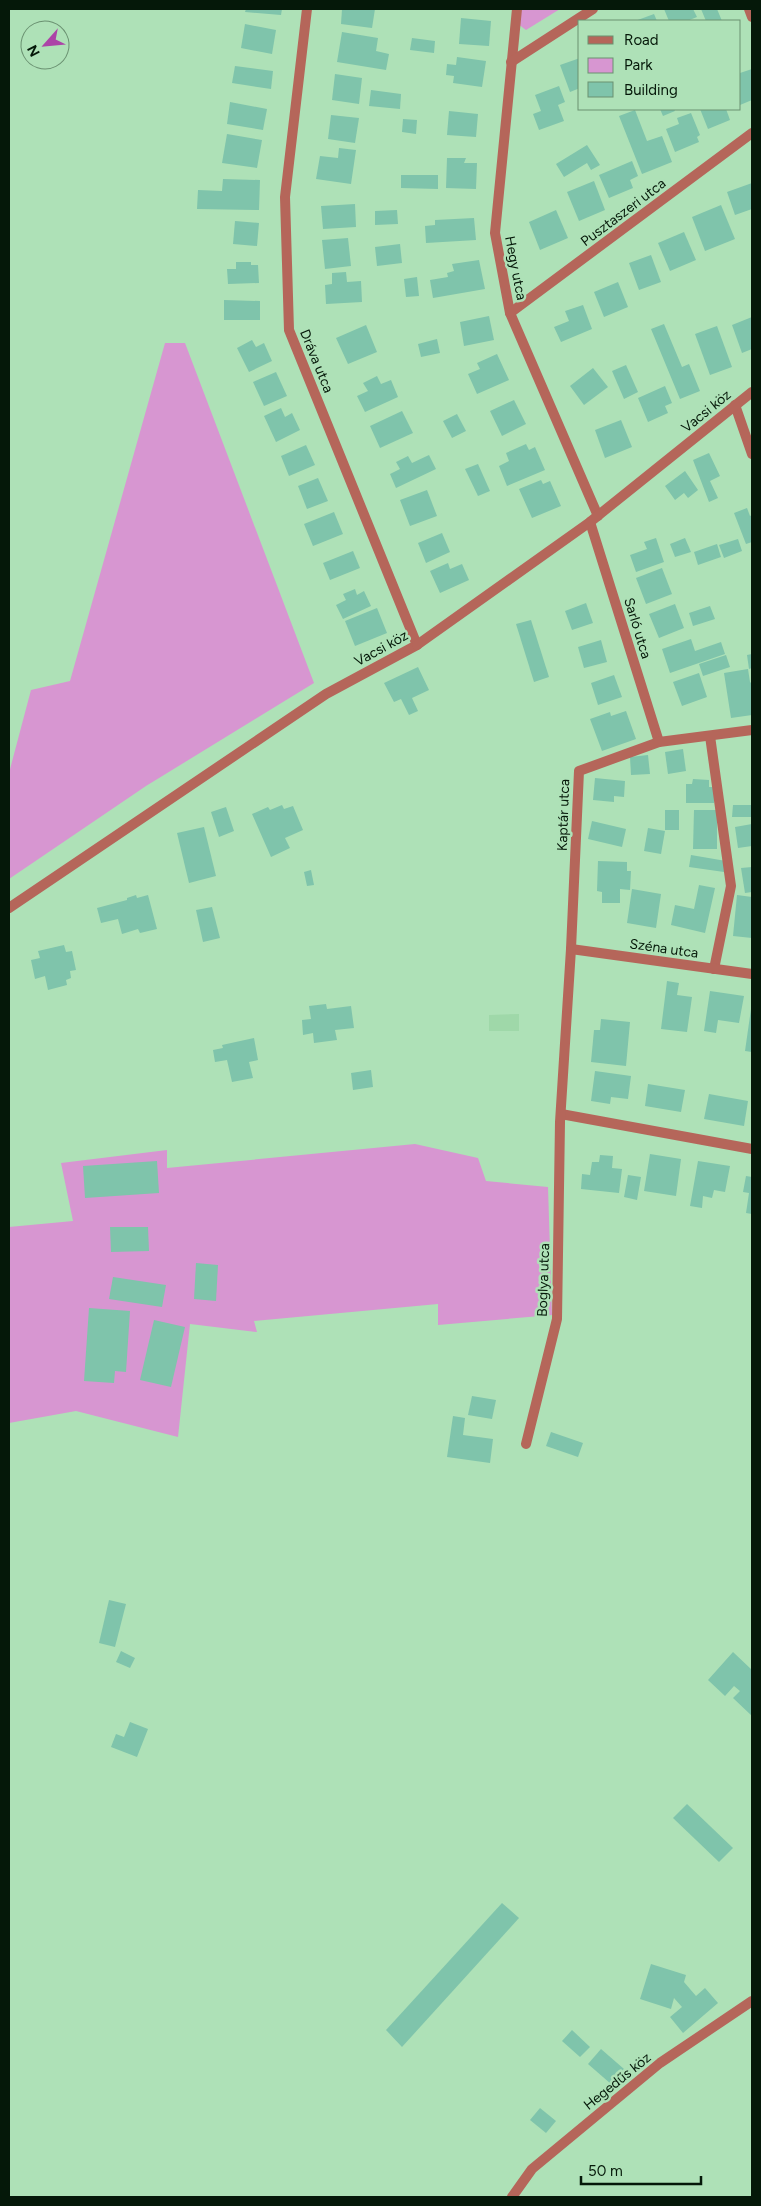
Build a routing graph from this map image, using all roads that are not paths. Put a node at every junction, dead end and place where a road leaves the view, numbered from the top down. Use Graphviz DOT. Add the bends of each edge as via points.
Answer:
graph roads {
  1 [pos="307,9"];
  2 [pos="517,9"];
  3 [pos="593,9"];
  4 [pos="749,9"];
  5 [pos="752,18"];
  6 [pos="512,62"];
  7 [pos="752,133"];
  8 [pos="510,313"];
  9 [pos="752,392"];
  10 [pos="735,405"];
  11 [pos="752,454"];
  12 [pos="594,519"];
  13 [pos="417,645"];
  14 [pos="752,730"];
  15 [pos="710,736"];
  16 [pos="659,742"];
  17 [pos="9,908"];
  18 [pos="571,949"];
  19 [pos="714,969"];
  20 [pos="752,974"];
  21 [pos="561,1114"];
  22 [pos="752,1149"];
  23 [pos="526,1444"];
  24 [pos="752,2001"];
  25 [pos="512,2197"];
  1 -- 13 [label="street, Dráva utca" via="285,197 289,330"];
  2 -- 6 [label="street, Hegy utca"];
  3 -- 6 [label="street"];
  4 -- 5 [label="street"];
  6 -- 8 [label="street, Hegy utca" via="495,233"];
  7 -- 8 [label="street, Pusztaszeri utca"];
  8 -- 12 [label="street, Hegy utca"];
  9 -- 10 [label="street, Vacsi köz"];
  10 -- 11 [label="street"];
  10 -- 12 [label="street, Vacsi köz"];
  12 -- 13 [label="street, Vacsi köz"];
  12 -- 16 [label="street, Sarló utca"];
  13 -- 17 [label="street, Vacsi köz" via="326,694"];
  14 -- 15 [label="street, Kaptár utca"];
  15 -- 16 [label="street, Kaptár utca"];
  15 -- 19 [label="street" via="730,886"];
  16 -- 18 [label="street, Kaptár utca" via="579,771"];
  18 -- 19 [label="street, Széna utca"];
  18 -- 21 [label="street, Boglya utca"];
  19 -- 20 [label="street, Széna utca"];
  21 -- 22 [label="street"];
  21 -- 23 [label="street, Boglya utca" via="557,1319"];
  24 -- 25 [label="street, Hegedűs köz" via="653,2069 532,2169"];
}
